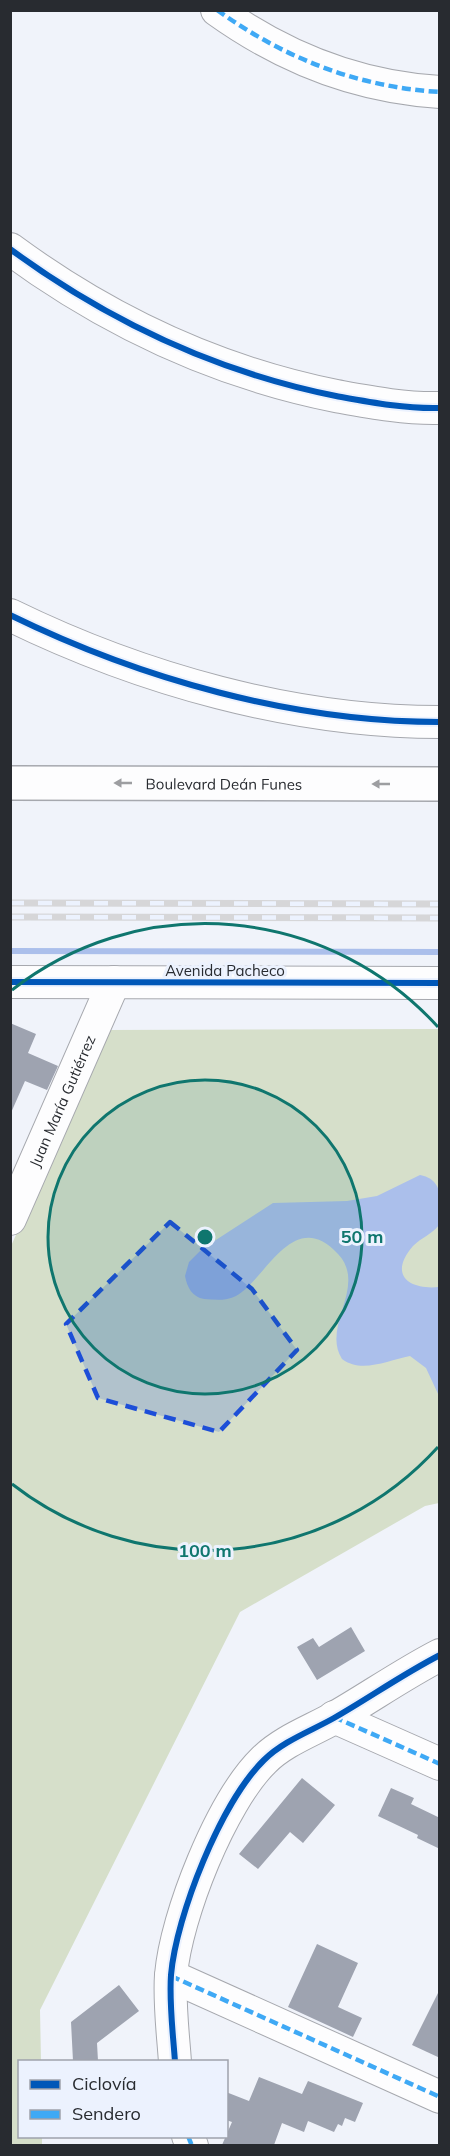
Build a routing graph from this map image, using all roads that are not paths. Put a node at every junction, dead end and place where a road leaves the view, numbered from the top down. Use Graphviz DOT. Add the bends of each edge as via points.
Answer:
graph roads {
  1 [pos="217,10"];
  2 [pos="440,92"];
  3 [pos="10,249"];
  4 [pos="440,408"];
  5 [pos="10,615"];
  6 [pos="440,722"];
  7 [pos="10,783"];
  8 [pos="440,784"];
  9 [pos="10,805"];
  10 [pos="440,805"];
  11 [pos="10,982"];
  12 [pos="114,982"];
  13 [pos="440,983"];
  14 [pos="10,1219"];
  15 [pos="440,1655"];
  16 [pos="334,1717"];
  17 [pos="440,1764"];
  18 [pos="171,1976"];
  19 [pos="175,2060"];
  20 [pos="440,2097"];
  1 -- 2 [label="street" via="278,48 327,71 376,84"];
  3 -- 4 [label="street" via="120,320 249,375 363,401"];
  5 -- 6 [label="street" via="118,661 201,687 285,706"];
  8 -- 7 [label="main road, Boulevard Deán Funes, one-way"];
  9 -- 10 [label="main road, Boulevard Deán Funes"];
  11 -- 12 [label="street, Avenida Pacheco"];
  12 -- 13 [label="street, Avenida Pacheco"];
  12 -- 14 [label="street, Juan María Gutiérrez"];
  15 -- 16 [label="street"];
  16 -- 17 [label="street"];
  16 -- 18 [label="street" via="264,1760 241,1789 211,1844 190,1897 176,1941"];
  18 -- 19 [label="street"];
  18 -- 20 [label="street"];
}
